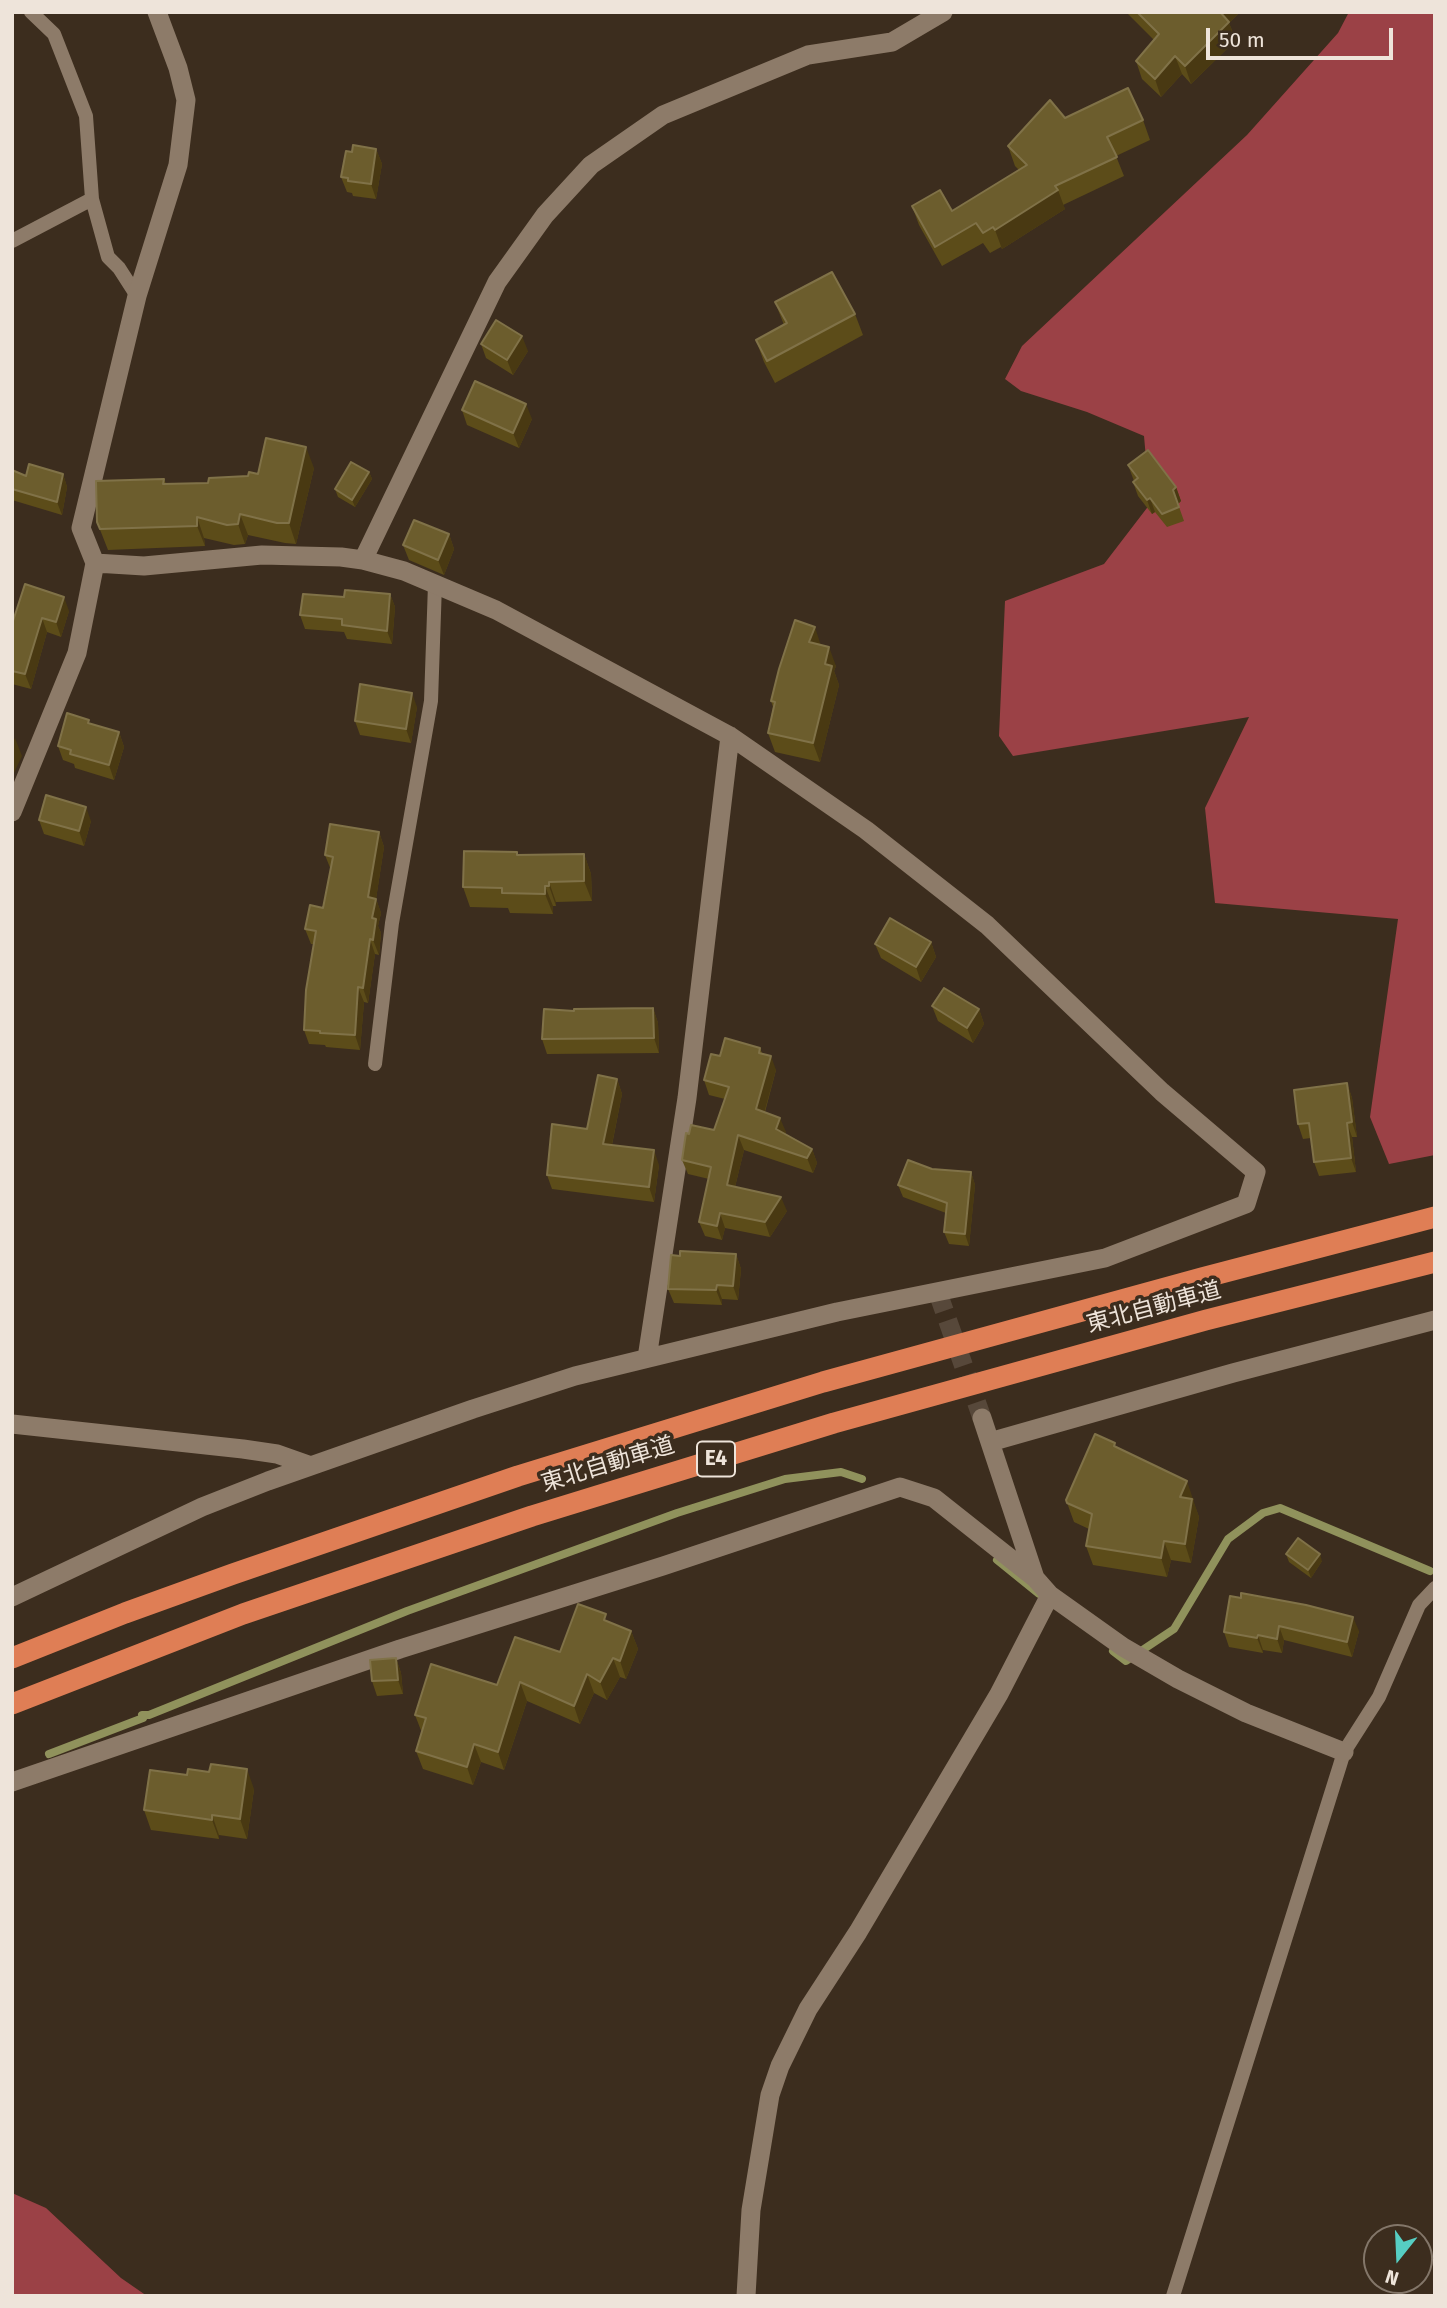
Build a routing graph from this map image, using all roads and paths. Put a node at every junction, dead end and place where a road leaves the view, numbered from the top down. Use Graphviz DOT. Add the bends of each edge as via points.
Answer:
graph roads {
  1 [pos="31,12"];
  2 [pos="158,12"];
  3 [pos="943,12"];
  4 [pos="92,200"];
  5 [pos="12,241"];
  6 [pos="138,296"];
  7 [pos="363,560"];
  8 [pos="95,563"];
  9 [pos="435,584"];
  10 [pos="730,736"];
  11 [pos="12,812"];
  12 [pos="375,1064"];
  13 [pos="1435,1217"];
  14 [pos="1435,1262"];
  15 [pos="1435,1320"];
  16 [pos="647,1358"];
  17 [pos="982,1418"];
  18 [pos="12,1424"];
  19 [pos="990,1443"];
  20 [pos="311,1466"];
  21 [pos="1035,1578"];
  22 [pos="1435,1588"];
  23 [pos="1050,1596"];
  24 [pos="12,1597"];
  25 [pos="12,1658"];
  26 [pos="12,1704"];
  27 [pos="1344,1752"];
  28 [pos="12,1782"];
  29 [pos="746,2296"];
  30 [pos="1173,2296"];
  1 -- 4 [label="lane" via="54,34 86,116"];
  2 -- 6 [label="street" via="186,100 178,165"];
  3 -- 7 [label="street" via="892,42 808,55 663,115 591,165 545,215 497,282"];
  4 -- 5 [label="lane"];
  4 -- 6 [label="lane" via="108,257"];
  6 -- 8 [label="street" via="81,528"];
  7 -- 8 [label="street" via="262,555 144,566"];
  7 -- 9 [label="street"];
  8 -- 11 [label="street" via="77,653"];
  9 -- 10 [label="street" via="496,610"];
  9 -- 12 [label="lane" via="431,701 392,923"];
  10 -- 16 [label="street" via="687,1098"];
  10 -- 16 [label="street" via="866,830 987,925 1162,1092 1256,1172 1246,1204 1105,1258 837,1312"];
  13 -- 25 [label="highway, 東北自動車道 / E4" via="822,1382 531,1472 233,1574"];
  14 -- 26 [label="highway, 東北自動車道 / E4" via="834,1423 558,1508 243,1614"];
  15 -- 19 [label="street"];
  16 -- 20 [label="street" via="472,1409"];
  17 -- 19 [label="street"];
  18 -- 20 [label="street" via="243,1449"];
  19 -- 21 [label="street"];
  20 -- 24 [label="street" via="202,1507"];
  21 -- 23 [label="street"];
  21 -- 28 [label="street" via="934,1498 900,1487 400,1649"];
  22 -- 27 [label="lane" via="1419,1605 1379,1697"];
  23 -- 27 [label="street" via="1123,1647 1246,1713"];
  23 -- 29 [label="street" via="999,1694 808,2009 780,2066 770,2095 751,2210"];
  27 -- 30 [label="lane"];
}
